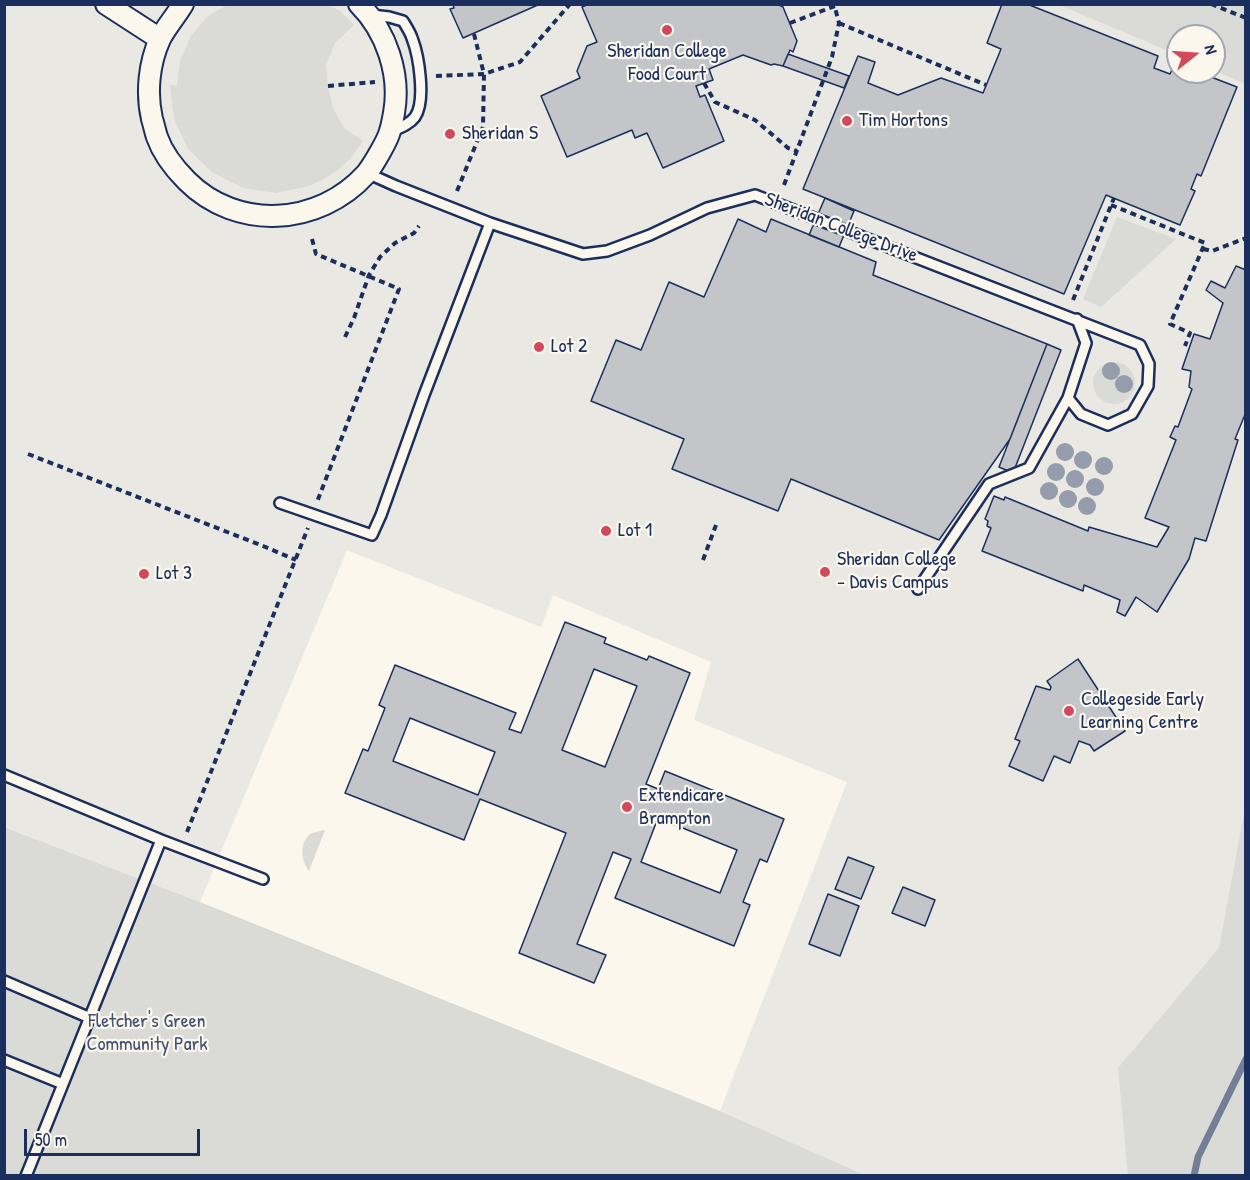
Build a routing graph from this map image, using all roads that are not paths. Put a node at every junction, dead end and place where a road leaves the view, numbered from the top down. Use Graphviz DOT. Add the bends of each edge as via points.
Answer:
graph roads {
  1 [pos="106,4"];
  2 [pos="183,4"];
  3 [pos="364,9"];
  4 [pos="160,39"];
  5 [pos="390,132"];
  6 [pos="367,173"];
  7 [pos="490,223"];
  8 [pos="1077,319"];
  9 [pos="1068,398"];
  10 [pos="280,503"];
  11 [pos="918,590"];
  12 [pos="4,775"];
  13 [pos="161,840"];
  14 [pos="263,879"];
  15 [pos="4,981"];
  16 [pos="90,1018"];
  17 [pos="4,1060"];
  18 [pos="63,1084"];
  19 [pos="26,1176"];
  1 -- 4 [label="street"];
  2 -- 4 [label="street"];
  3 -- 5 [label="street" via="387,45 395,79"];
  3 -- 5 [label="lane" via="403,21 417,55 420,107 406,125"];
  4 -- 6 [label="street" via="150,71 149,105 157,137 173,167 197,191 226,208 256,216 287,216 317,208 344,194"];
  5 -- 6 [label="street"];
  6 -- 7 [label="lane, Sheridan College Drive"];
  7 -- 8 [label="lane, Sheridan College Drive" via="583,254 607,250 707,208 755,195"];
  7 -- 10 [label="lane" via="372,535"];
  8 -- 9 [label="lane" via="1086,343"];
  8 -- 9 [label="lane, Sheridan College Drive" via="1140,345 1149,364 1148,386 1132,414 1108,425 1081,414"];
  9 -- 11 [label="lane" via="1029,468 990,484"];
  12 -- 13 [label="lane"];
  13 -- 14 [label="lane"];
  13 -- 16 [label="lane"];
  15 -- 16 [label="lane"];
  16 -- 18 [label="lane"];
  17 -- 18 [label="lane"];
  18 -- 19 [label="lane"];
}
